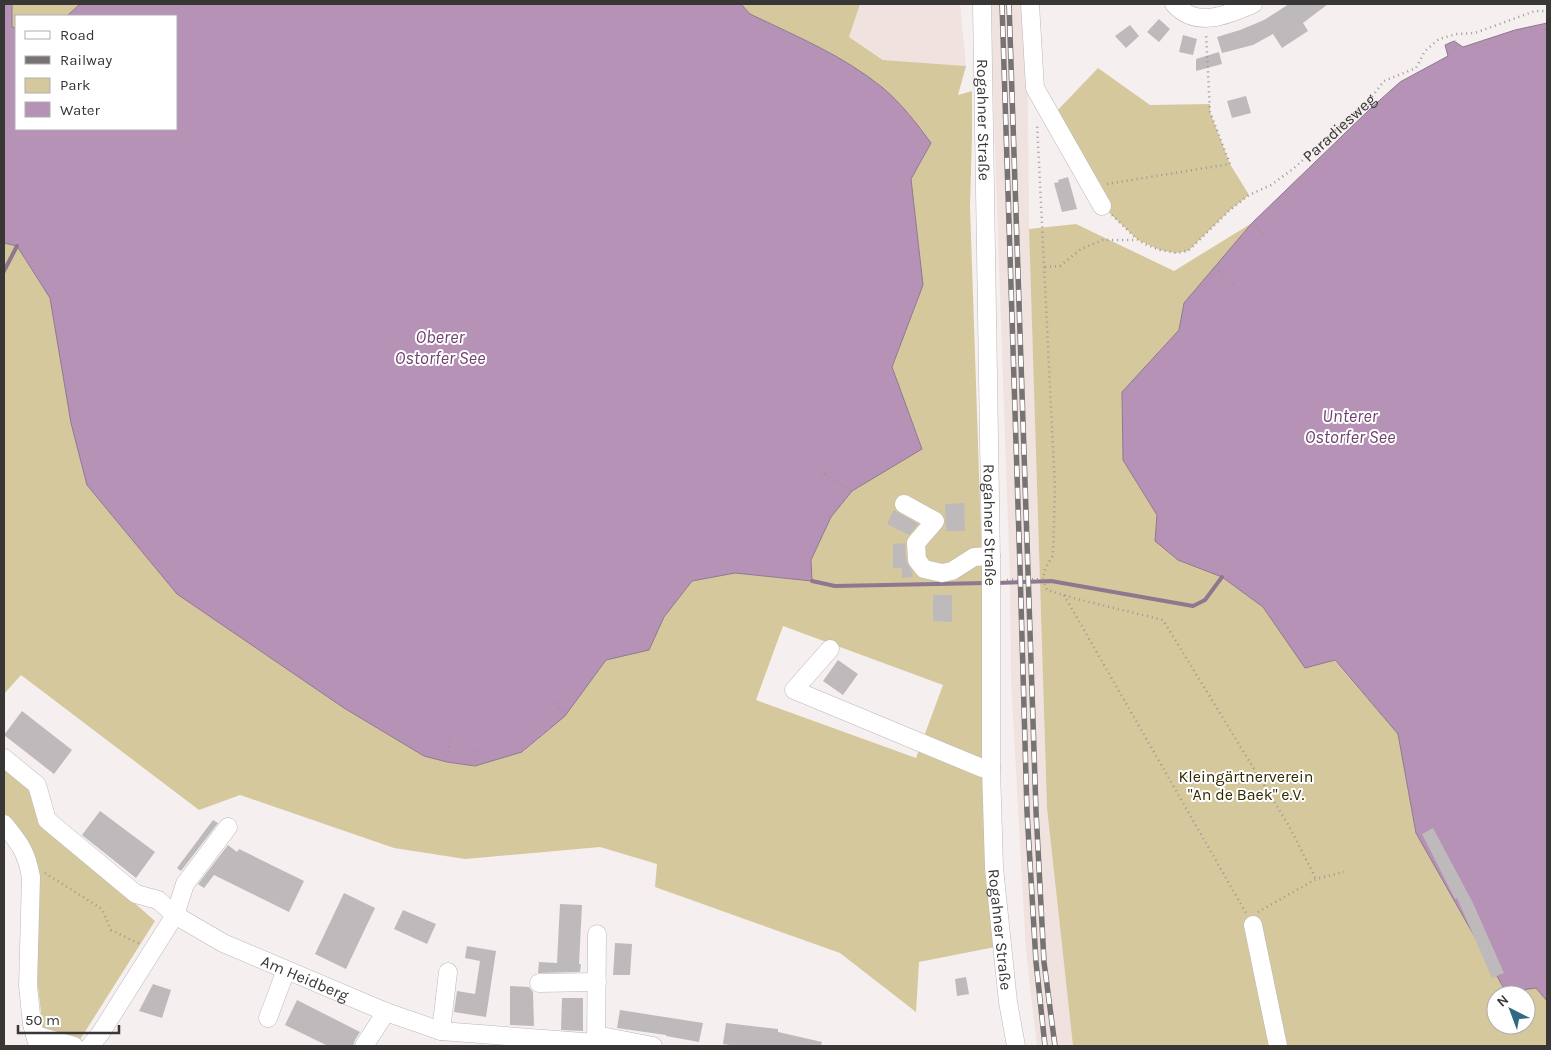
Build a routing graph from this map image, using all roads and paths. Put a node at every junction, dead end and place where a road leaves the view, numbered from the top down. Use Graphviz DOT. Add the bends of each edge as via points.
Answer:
graph roads {
  1 [pos="982,4"];
  2 [pos="1030,4"];
  3 [pos="1174,4"];
  4 [pos="1253,4"];
  5 [pos="1547,11"];
  6 [pos="1205,19"];
  7 [pos="1544,24"];
  8 [pos="1515,30"];
  9 [pos="1545,30"];
  10 [pos="1516,36"];
  11 [pos="1483,40"];
  12 [pos="1454,41"];
  13 [pos="1476,42"];
  14 [pos="1487,47"];
  15 [pos="1458,50"];
  16 [pos="1479,50"];
  17 [pos="1400,82"];
  18 [pos="1404,87"];
  19 [pos="1036,118"];
  20 [pos="1091,186"];
  21 [pos="1102,206"];
  22 [pos="1252,223"];
  23 [pos="1138,240"];
  24 [pos="1269,240"];
  25 [pos="1044,267"];
  26 [pos="1215,267"];
  27 [pos="1237,287"];
  28 [pos="827,470"];
  29 [pos="824,474"];
  30 [pos="822,478"];
  31 [pos="852,491"];
  32 [pos="904,504"];
  33 [pos="991,562"];
  34 [pos="1043,579"];
  35 [pos="1005,580"];
  36 [pos="1064,595"];
  37 [pos="830,649"];
  38 [pos="555,703"];
  39 [pos="565,716"];
  40 [pos="450,740"];
  41 [pos="478,748"];
  42 [pos="4,758"];
  43 [pos="447,762"];
  44 [pos="475,766"];
  45 [pos="991,768"];
  46 [pos="4,824"];
  47 [pos="228,827"];
  48 [pos="29,869"];
  49 [pos="1344,872"];
  50 [pos="1316,879"];
  51 [pos="175,915"];
  52 [pos="1253,925"];
  53 [pos="597,934"];
  54 [pos="152,950"];
  55 [pos="286,970"];
  56 [pos="448,972"];
  57 [pos="597,982"];
  58 [pos="539,983"];
  59 [pos="386,1012"];
  60 [pos="268,1018"];
  61 [pos="441,1031"];
  62 [pos="37,1041"];
  63 [pos="596,1042"];
  64 [pos="74,1046"];
  65 [pos="90,1046"];
  66 [pos="364,1046"];
  67 [pos="653,1046"];
  68 [pos="1016,1046"];
  69 [pos="1278,1046"];
  1 -- 33 [label="street, Rogahner Straße"];
  2 -- 20 [label="street" via="1035,88"];
  3 -- 6 [label="street" via="1181,11"];
  4 -- 6 [label="street"];
  5 -- 23 [label="path, Paradiesweg" via="1535,10 1475,33 1439,39 1425,51 1416,68 1384,81 1371,98 1293,169 1271,185 1249,195 1188,251 1160,250"];
  6 -- 20 [label="path" via="1210,112 1230,164"];
  7 -- 9 [label="path"];
  8 -- 10 [label="path"];
  11 -- 14 [label="path"];
  12 -- 15 [label="path"];
  13 -- 16 [label="path"];
  17 -- 18 [label="path"];
  19 -- 25 [label="path"];
  20 -- 21 [label="street"];
  21 -- 23 [label="path, Paradiesweg"];
  22 -- 24 [label="path"];
  23 -- 25 [label="path, Paradiesweg" via="1103,240 1081,249 1060,266"];
  25 -- 34 [label="path" via="1055,488 1053,555"];
  26 -- 27 [label="path"];
  28 -- 29 [label="path"];
  29 -- 30 [label="path"];
  29 -- 31 [label="path"];
  32 -- 33 [label="street" via="935,521 916,543 917,560 924,569 942,573 974,558"];
  33 -- 45 [label="street, Rogahner Straße"];
  34 -- 35 [label="path"];
  34 -- 36 [label="path" via="1047,590"];
  36 -- 50 [label="path" via="1163,620 1289,826"];
  36 -- 52 [label="path"];
  37 -- 45 [label="street" via="794,690 982,768"];
  38 -- 39 [label="path"];
  40 -- 43 [label="path"];
  41 -- 44 [label="path"];
  42 -- 51 [label="street, Am Heidberg" via="38,785 47,820 136,894 158,900"];
  45 -- 68 [label="street, Rogahner Straße" via="994,868 1008,1002"];
  46 -- 48 [label="street" via="20,844"];
  47 -- 51 [label="street" via="185,884"];
  48 -- 54 [label="path" via="102,909 111,930"];
  48 -- 62 [label="street" via="28,986"];
  49 -- 50 [label="path"];
  50 -- 52 [label="path" via="1259,911"];
  51 -- 54 [label="street"];
  51 -- 55 [label="street, Am Heidberg" via="223,943"];
  52 -- 69 [label="street"];
  53 -- 57 [label="street"];
  54 -- 65 [label="street"];
  55 -- 59 [label="street, Am Heidberg"];
  55 -- 60 [label="street"];
  56 -- 61 [label="street"];
  57 -- 58 [label="street"];
  57 -- 63 [label="street"];
  59 -- 61 [label="street, Am Heidberg"];
  59 -- 66 [label="street"];
  61 -- 63 [label="street, Am Heidberg"];
  62 -- 64 [label="street"];
  63 -- 67 [label="street, Am Heidberg"];
}
